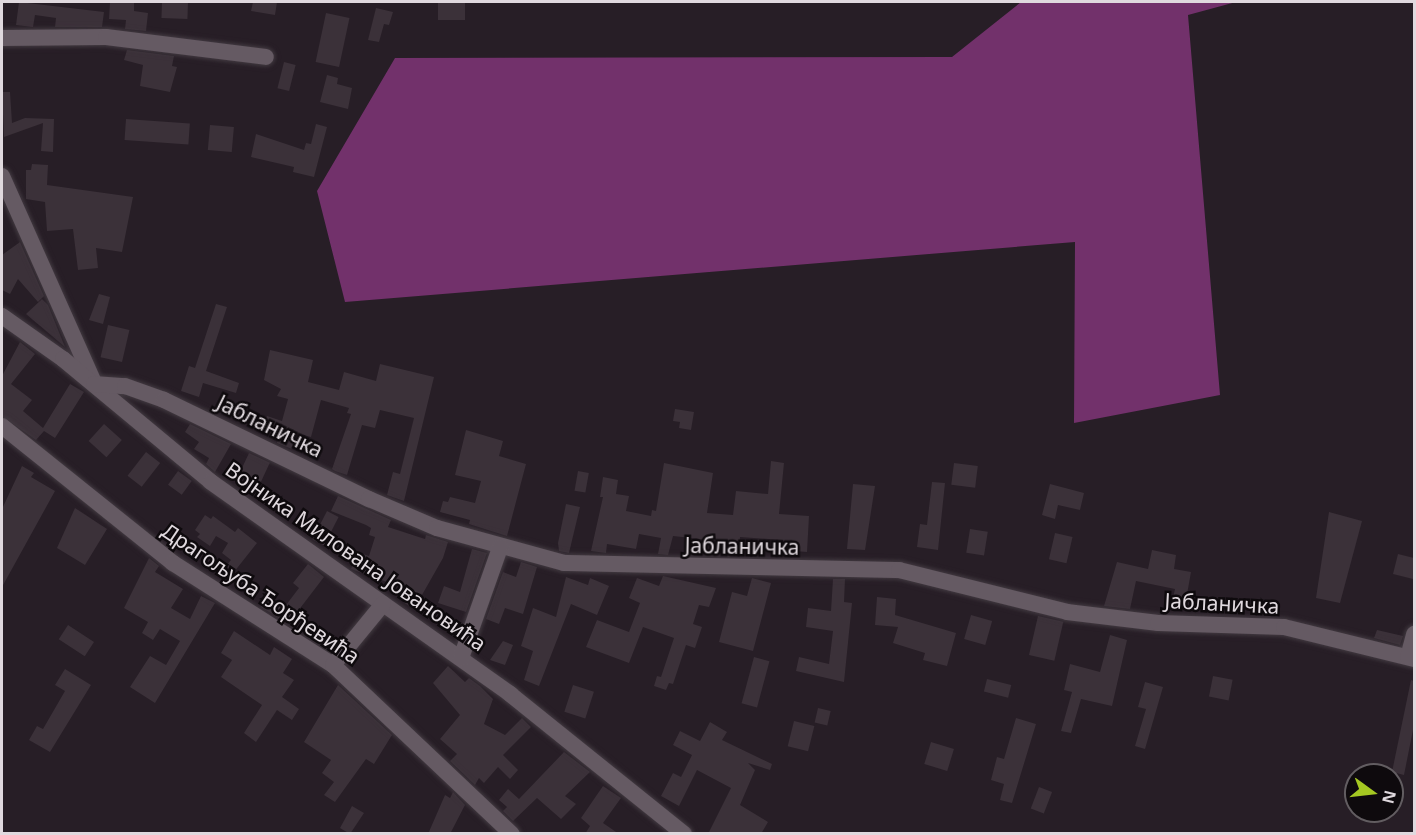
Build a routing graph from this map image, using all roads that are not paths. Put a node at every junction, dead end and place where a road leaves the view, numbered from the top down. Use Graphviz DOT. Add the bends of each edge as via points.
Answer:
graph roads {
  1 [pos="2,38"];
  2 [pos="266,57"];
  3 [pos="2,176"];
  4 [pos="2,316"];
  5 [pos="94,384"];
  6 [pos="2,426"];
  7 [pos="500,548"];
  8 [pos="383,603"];
  9 [pos="1414,634"];
  10 [pos="460,658"];
  11 [pos="1412,658"];
  12 [pos="333,665"];
  13 [pos="512,834"];
  14 [pos="684,834"];
  1 -- 2 [label="street" via="106,37"];
  3 -- 5 [label="street"];
  4 -- 5 [label="street, Војника Милована Јовановића"];
  5 -- 7 [label="street, Јабланичка" via="124,386 164,400 369,499"];
  5 -- 8 [label="street, Војника Милована Јовановића" via="211,482"];
  6 -- 12 [label="street, Драгољуба Ђорђевића" via="173,563"];
  7 -- 10 [label="street"];
  7 -- 11 [label="street, Јабланичка" via="564,563 899,570 1067,612 1158,623 1284,627"];
  8 -- 10 [label="street, Војника Милована Јовановића"];
  8 -- 12 [label="street"];
  9 -- 11 [label="street"];
  10 -- 14 [label="street, Војника Милована Јовановића"];
  12 -- 13 [label="street, Драгољуба Ђорђевића"];
}
